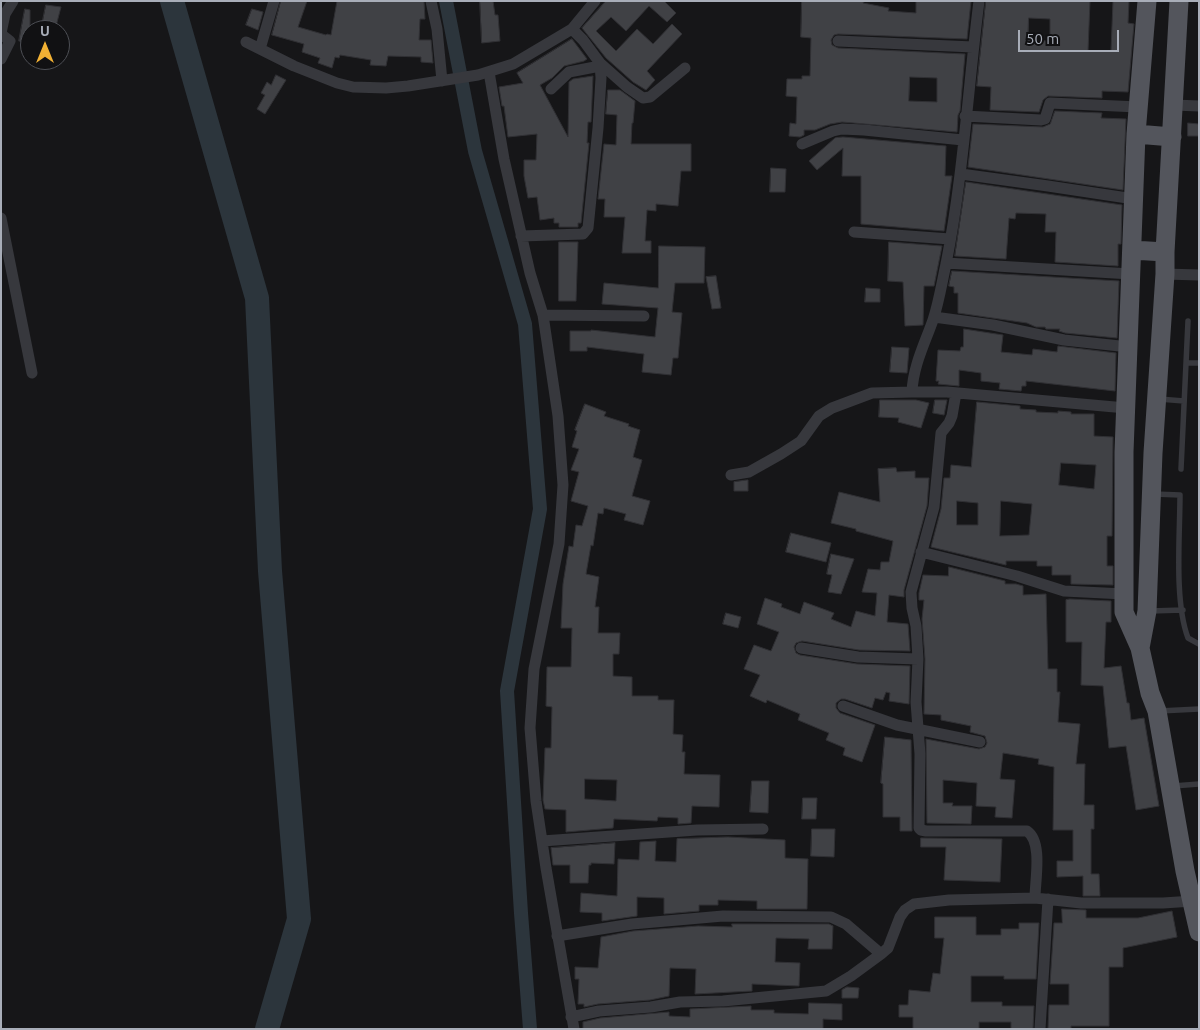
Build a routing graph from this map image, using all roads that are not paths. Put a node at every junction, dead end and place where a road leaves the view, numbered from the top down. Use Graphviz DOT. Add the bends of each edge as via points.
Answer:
graph roads {
  1 [pos="13,1"];
  2 [pos="274,1"];
  3 [pos="431,1"];
  4 [pos="595,1"];
  5 [pos="979,1"];
  6 [pos="1146,1"];
  7 [pos="1179,1"];
  8 [pos="572,29"];
  9 [pos="1,33"];
  10 [pos="838,41"];
  11 [pos="246,42"];
  12 [pos="973,47"];
  13 [pos="260,50"];
  14 [pos="1,58"];
  15 [pos="600,65"];
  16 [pos="685,68"];
  17 [pos="484,74"];
  18 [pos="446,80"];
  19 [pos="551,89"];
  20 [pos="1174,105"];
  21 [pos="1138,106"];
  22 [pos="1199,106"];
  23 [pos="965,116"];
  24 [pos="1136,134"];
  25 [pos="1172,137"];
  26 [pos="963,140"];
  27 [pos="802,144"];
  28 [pos="961,174"];
  29 [pos="1134,200"];
  30 [pos="1,218"];
  31 [pos="854,232"];
  32 [pos="521,236"];
  33 [pos="950,239"];
  34 [pos="1132,250"];
  35 [pos="1165,252"];
  36 [pos="946,263"];
  37 [pos="1131,274"];
  38 [pos="1165,274"];
  39 [pos="1199,275"];
  40 [pos="543,314"];
  41 [pos="644,316"];
  42 [pos="934,317"];
  43 [pos="1188,321"];
  44 [pos="1129,347"];
  45 [pos="1186,363"];
  46 [pos="1199,363"];
  47 [pos="32,373"];
  48 [pos="912,392"];
  49 [pos="956,394"];
  50 [pos="1157,399"];
  51 [pos="1184,401"];
  52 [pos="1126,408"];
  53 [pos="1124,452"];
  54 [pos="1153,453"];
  55 [pos="1181,469"];
  56 [pos="731,475"];
  57 [pos="1152,494"];
  58 [pos="921,552"];
  59 [pos="1124,594"];
  60 [pos="1183,610"];
  61 [pos="1147,611"];
  62 [pos="1199,644"];
  63 [pos="801,648"];
  64 [pos="1140,648"];
  65 [pos="918,659"];
  66 [pos="843,706"];
  67 [pos="1199,709"];
  68 [pos="1157,710"];
  69 [pos="917,729"];
  70 [pos="980,742"];
  71 [pos="1199,784"];
  72 [pos="1170,786"];
  73 [pos="763,829"];
  74 [pos="542,841"];
  75 [pos="1192,871"];
  76 [pos="1035,898"];
  77 [pos="1048,899"];
  78 [pos="1193,901"];
  79 [pos="1199,932"];
  80 [pos="557,936"];
  81 [pos="882,954"];
  82 [pos="571,1017"];
  83 [pos="574,1029"];
  84 [pos="1040,1029"];
  1 -- 9 [label="street"];
  2 -- 13 [label="street"];
  3 -- 18 [label="street"];
  4 -- 8 [label="street"];
  5 -- 12 [label="street"];
  6 -- 21 [label="main road"];
  7 -- 20 [label="main road"];
  8 -- 15 [label="street"];
  8 -- 17 [label="street" via="513,64"];
  9 -- 14 [label="street" via="10,41"];
  10 -- 12 [label="street"];
  11 -- 13 [label="street"];
  12 -- 23 [label="street"];
  13 -- 18 [label="street" via="353,87 386,88"];
  15 -- 16 [label="street" via="643,98 650,97"];
  15 -- 19 [label="street" via="569,72"];
  15 -- 32 [label="street" via="598,128 588,228 583,234"];
  17 -- 18 [label="street"];
  17 -- 32 [label="street"];
  20 -- 22 [label="street"];
  20 -- 25 [label="main road"];
  21 -- 23 [label="street" via="1050,103 1045,119 1036,120"];
  21 -- 24 [label="main road"];
  23 -- 26 [label="street"];
  24 -- 25 [label="main road"];
  24 -- 29 [label="main road"];
  25 -- 35 [label="main road"];
  26 -- 27 [label="street" via="842,129"];
  26 -- 28 [label="street"];
  28 -- 29 [label="street"];
  28 -- 33 [label="street"];
  29 -- 34 [label="main road"];
  30 -- 47 [label="street"];
  31 -- 33 [label="street"];
  32 -- 40 [label="street"];
  33 -- 36 [label="street"];
  34 -- 35 [label="main road"];
  34 -- 37 [label="main road"];
  35 -- 38 [label="main road"];
  36 -- 37 [label="street"];
  36 -- 42 [label="street"];
  37 -- 44 [label="main road"];
  38 -- 39 [label="street"];
  38 -- 50 [label="main road"];
  40 -- 41 [label="street"];
  40 -- 74 [label="street" via="558,416 563,485 559,544 534,669 530,728"];
  42 -- 44 [label="street" via="1064,340"];
  42 -- 48 [label="street" via="916,368"];
  43 -- 45 [label="lane"];
  44 -- 52 [label="main road"];
  45 -- 46 [label="lane"];
  45 -- 51 [label="lane"];
  48 -- 49 [label="street"];
  48 -- 56 [label="street" via="872,393 832,408 819,416 801,440 781,454 749,472"];
  49 -- 52 [label="street"];
  49 -- 58 [label="street" via="952,416 941,433 936,498"];
  50 -- 51 [label="lane"];
  50 -- 54 [label="main road"];
  51 -- 55 [label="lane"];
  52 -- 53 [label="main road"];
  53 -- 54 [label="main road"];
  53 -- 59 [label="main road"];
  54 -- 57 [label="main road"];
  57 -- 60 [label="lane" via="1180,495"];
  57 -- 61 [label="main road"];
  58 -- 59 [label="street" via="1017,576 1064,592"];
  58 -- 65 [label="street" via="911,592"];
  59 -- 64 [label="main road" via="1124,612"];
  60 -- 61 [label="lane"];
  60 -- 62 [label="lane" via="1188,638"];
  61 -- 64 [label="main road"];
  63 -- 65 [label="street" via="858,657"];
  64 -- 68 [label="main road"];
  65 -- 69 [label="street"];
  66 -- 69 [label="street"];
  67 -- 68 [label="lane"];
  68 -- 72 [label="main road"];
  69 -- 70 [label="street"];
  69 -- 76 [label="street" via="919,828 926,831 1027,831 1037,847"];
  71 -- 72 [label="lane"];
  72 -- 75 [label="main road"];
  73 -- 74 [label="street" via="697,830"];
  74 -- 80 [label="street"];
  75 -- 78 [label="main road"];
  76 -- 77 [label="street"];
  76 -- 81 [label="street" via="914,904 900,917 888,948"];
  77 -- 78 [label="street" via="1081,903"];
  77 -- 84 [label="street"];
  78 -- 79 [label="main road"];
  80 -- 81 [label="street" via="632,924 723,916 831,918 846,924"];
  80 -- 82 [label="street"];
  81 -- 82 [label="street" via="826,992 680,1002"];
  82 -- 83 [label="street"];
}
